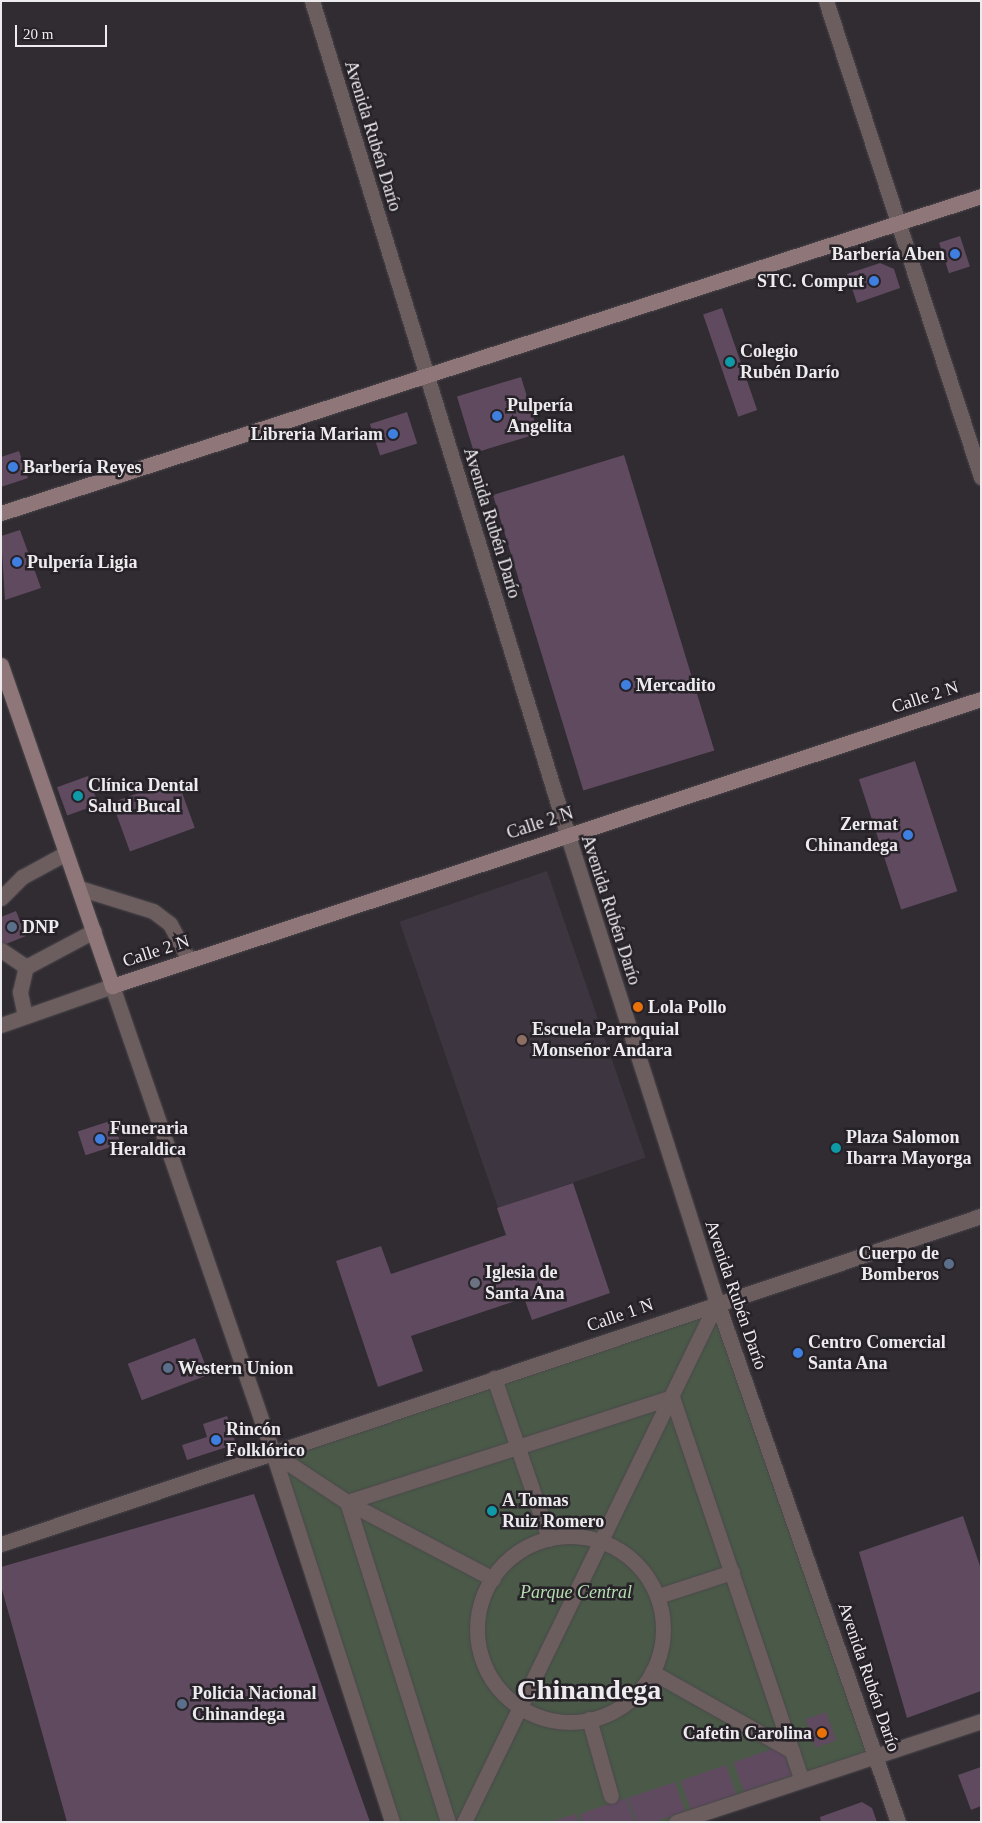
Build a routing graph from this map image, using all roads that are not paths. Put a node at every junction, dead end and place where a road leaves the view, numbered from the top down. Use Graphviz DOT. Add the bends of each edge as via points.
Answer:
graph roads {
  1 [pos="312,1"];
  2 [pos="826,1"];
  3 [pos="981,196"];
  4 [pos="897,223"];
  5 [pos="427,377"];
  6 [pos="981,476"];
  7 [pos="1,513"];
  8 [pos="1,665"];
  9 [pos="981,699"];
  10 [pos="567,833"];
  11 [pos="66,853"];
  12 [pos="78,888"];
  13 [pos="1,898"];
  14 [pos="94,931"];
  15 [pos="1,950"];
  16 [pos="189,960"];
  17 [pos="26,967"];
  18 [pos="112,986"];
  19 [pos="25,1016"];
  20 [pos="1,1025"];
  21 [pos="981,1216"];
  22 [pos="717,1302"];
  23 [pos="494,1378"];
  24 [pos="672,1397"];
  25 [pos="518,1448"];
  26 [pos="273,1453"];
  27 [pos="347,1502"];
  28 [pos="549,1540"];
  29 [pos="603,1542"];
  30 [pos="1,1544"];
  31 [pos="732,1572"];
  32 [pos="493,1579"];
  33 [pos="658,1596"];
  34 [pos="652,1672"];
  35 [pos="522,1708"];
  36 [pos="589,1720"];
  37 [pos="981,1721"];
  38 [pos="792,1750"];
  39 [pos="876,1754"];
  40 [pos="800,1780"];
  41 [pos="611,1796"];
  42 [pos="392,1822"];
  43 [pos="448,1822"];
  44 [pos="464,1822"];
  45 [pos="676,1822"];
  46 [pos="898,1822"];
  1 -- 5 [label="street, Avenida Rubén Darío"];
  2 -- 4 [label="street"];
  3 -- 4 [label="street"];
  4 -- 5 [label="street"];
  4 -- 6 [label="street"];
  5 -- 7 [label="street"];
  5 -- 10 [label="street, Avenida Rubén Darío"];
  8 -- 11 [label="street"];
  9 -- 10 [label="street, Calle 2 N"];
  10 -- 16 [label="street, Calle 2 N"];
  10 -- 22 [label="street, Avenida Rubén Darío"];
  11 -- 12 [label="street"];
  11 -- 13 [label="street" via="22,877"];
  12 -- 14 [label="street"];
  12 -- 16 [label="street" via="153,911 170,924"];
  14 -- 17 [label="street"];
  14 -- 18 [label="street"];
  15 -- 17 [label="street"];
  16 -- 18 [label="street, Calle 2 N"];
  17 -- 19 [label="street" via="20,992"];
  18 -- 19 [label="street"];
  18 -- 26 [label="street"];
  19 -- 20 [label="street"];
  21 -- 22 [label="street, Calle 1 N"];
  22 -- 23 [label="street, Calle 1 N"];
  22 -- 24 [label="street"];
  22 -- 39 [label="street, Avenida Rubén Darío"];
  23 -- 25 [label="street"];
  23 -- 26 [label="street, Calle 1 N"];
  24 -- 25 [label="street"];
  24 -- 29 [label="street"];
  24 -- 31 [label="street"];
  25 -- 27 [label="street"];
  25 -- 28 [label="street"];
  26 -- 27 [label="street"];
  26 -- 30 [label="street, Calle 1 N"];
  26 -- 42 [label="street"];
  27 -- 32 [label="street"];
  27 -- 43 [label="street"];
  28 -- 29 [label="street" via="563,1536"];
  28 -- 32 [label="street" via="507,1560"];
  29 -- 33 [label="street" via="621,1550 643,1570"];
  29 -- 35 [label="street"];
  31 -- 33 [label="street"];
  31 -- 38 [label="street"];
  32 -- 35 [label="street" via="478,1615 478,1647 489,1676"];
  33 -- 34 [label="street" via="664,1626 660,1655"];
  34 -- 36 [label="street" via="626,1704"];
  34 -- 38 [label="street"];
  35 -- 36 [label="street" via="537,1716 568,1722"];
  35 -- 44 [label="street"];
  36 -- 41 [label="street"];
  37 -- 39 [label="street"];
  38 -- 40 [label="street"];
  39 -- 40 [label="street"];
  39 -- 46 [label="street, Avenida Rubén Darío"];
  40 -- 45 [label="street"];
}
